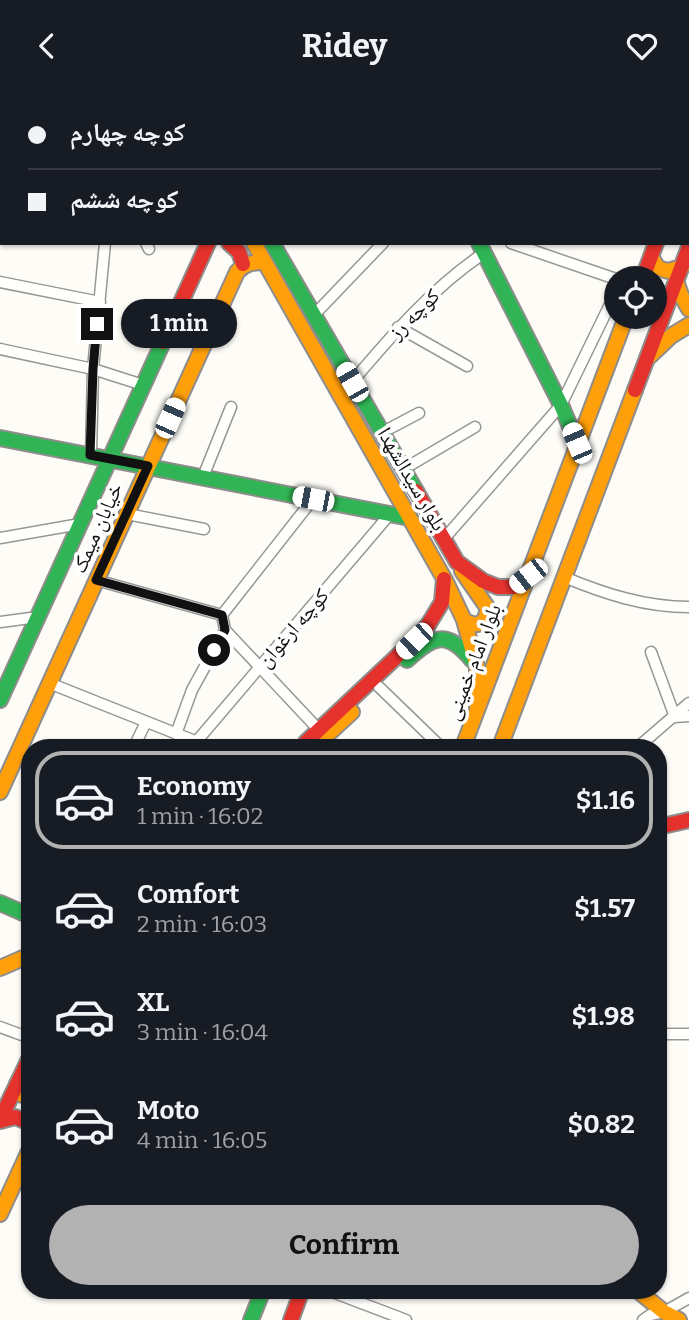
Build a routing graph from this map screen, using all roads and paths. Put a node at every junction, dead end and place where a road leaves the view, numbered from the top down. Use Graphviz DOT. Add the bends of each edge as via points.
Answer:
graph roads {
  1 [pos="105,245"];
  2 [pos="207,245"];
  3 [pos="231,245"];
  4 [pos="255,245"];
  5 [pos="273,245"];
  6 [pos="381,245"];
  7 [pos="517,245"];
  8 [pos="689,247"];
  9 [pos="481,248"];
  10 [pos="654,250"];
  11 [pos="265,262"];
  12 [pos="243,264"];
  13 [pos="682,267"];
  14 [pos="604,275"];
  15 [pos="676,281"];
  16 [pos="0,282"];
  17 [pos="667,296"];
  18 [pos="100,302"];
  19 [pos="689,309"];
  20 [pos="313,316"];
  21 [pos="604,317"];
  22 [pos="689,325"];
  23 [pos="398,327"];
  24 [pos="621,329"];
  25 [pos="655,329"];
  26 [pos="0,349"];
  27 [pos="649,357"];
  28 [pos="467,366"];
  29 [pos="93,369"];
  30 [pos="352,382"];
  31 [pos="143,386"];
  32 [pos="561,405"];
  33 [pos="231,407"];
  34 [pos="419,413"];
  35 [pos="475,427"];
  36 [pos="381,433"];
  37 [pos="0,438"];
  38 [pos="577,443"];
  39 [pos="90,455"];
  40 [pos="110,459"];
  41 [pos="148,466"];
  42 [pos="402,470"];
  43 [pos="203,477"];
  44 [pos="313,499"];
  45 [pos="127,514"];
  46 [pos="390,514"];
  47 [pos="410,517"];
  48 [pos="80,524"];
  49 [pos="204,529"];
  50 [pos="0,538"];
  51 [pos="443,540"];
  52 [pos="457,562"];
  53 [pos="528,576"];
  54 [pos="564,577"];
  55 [pos="444,578"];
  56 [pos="96,580"];
  57 [pos="689,607"];
  58 [pos="222,615"];
  59 [pos="38,617"];
  60 [pos="464,620"];
  61 [pos="0,622"];
  62 [pos="225,630"];
  63 [pos="651,652"];
  64 [pos="260,666"];
  65 [pos="477,667"];
  66 [pos="49,683"];
  67 [pos="379,687"];
  68 [pos="1,695"];
  69 [pos="689,703"];
  70 [pos="477,710"];
  71 [pos="689,716"];
  72 [pos="675,717"];
  73 [pos="146,722"];
  74 [pos="319,730"];
  75 [pos="176,734"];
  76 [pos="24,739"];
  77 [pos="138,739"];
  78 [pos="188,739"];
  79 [pos="199,739"];
  80 [pos="309,739"];
  81 [pos="323,739"];
  82 [pos="433,739"];
  83 [pos="466,739"];
  84 [pos="503,739"];
  85 [pos="648,739"];
  86 [pos="21,745"];
  87 [pos="0,792"];
  88 [pos="689,820"];
  89 [pos="667,825"];
  90 [pos="0,903"];
  91 [pos="21,912"];
  92 [pos="21,959"];
  93 [pos="0,968"];
  94 [pos="0,1027"];
  95 [pos="667,1034"];
  96 [pos="689,1034"];
  97 [pos="21,1035"];
  98 [pos="21,1076"];
  99 [pos="17,1084"];
  100 [pos="21,1094"];
  101 [pos="21,1118"];
  102 [pos="0,1120"];
  103 [pos="21,1168"];
  104 [pos="0,1213"];
  105 [pos="689,1298"];
  106 [pos="259,1299"];
  107 [pos="299,1299"];
  108 [pos="351,1299"];
  109 [pos="649,1299"];
  110 [pos="664,1312"];
  111 [pos="251,1320"];
  112 [pos="291,1320"];
  113 [pos="406,1320"];
  114 [pos="643,1320"];
  115 [pos="679,1320"];
  1 -- 18 [label="street"];
  2 -- 31 [label="street, خیابان میمک"];
  3 -- 12 [label="street" via="240,252"];
  4 -- 11 [label="street, بلوار سیدالشهدا"];
  5 -- 20 [label="street, بلوار سیدالشهدا"];
  6 -- 20 [label="street"];
  7 -- 14 [label="street"];
  8 -- 13 [label="street"];
  9 -- 23 [label="street, کوچه رز"];
  9 -- 32 [label="street"];
  10 -- 13 [label="street" via="658,268"];
  11 -- 12 [label="street"];
  11 -- 47 [label="street, بلوار سیدالشهدا"];
  12 -- 41 [label="street, خیابان میمک"];
  13 -- 15 [label="street"];
  15 -- 17 [label="street"];
  15 -- 19 [label="street"];
  16 -- 18 [label="street"];
  18 -- 29 [label="street"];
  20 -- 30 [label="street, بلوار سیدالشهدا"];
  21 -- 32 [label="street"];
  22 -- 27 [label="street"];
  23 -- 28 [label="street"];
  23 -- 30 [label="street, کوچه رز"];
  24 -- 38 [label="street, بلوار امام خمینی"];
  25 -- 27 [label="street"];
  26 -- 29 [label="street"];
  27 -- 54 [label="street"];
  29 -- 31 [label="street"];
  29 -- 39 [label="street"];
  30 -- 36 [label="street, بلوار سیدالشهدا"];
  31 -- 40 [label="street, خیابان میمک"];
  32 -- 38 [label="street"];
  32 -- 51 [label="street"];
  33 -- 43 [label="street"];
  34 -- 36 [label="street"];
  35 -- 42 [label="street"];
  36 -- 42 [label="street, بلوار سیدالشهدا"];
  37 -- 39 [label="street"];
  38 -- 53 [label="street, بلوار امام خمینی"];
  39 -- 40 [label="street"];
  40 -- 41 [label="street"];
  40 -- 48 [label="street, خیابان میمک"];
  41 -- 43 [label="street"];
  41 -- 45 [label="street, خیابان میمک"];
  42 -- 51 [label="street, بلوار سیدالشهدا"];
  43 -- 44 [label="street"];
  44 -- 46 [label="street"];
  44 -- 58 [label="street"];
  45 -- 49 [label="street"];
  45 -- 56 [label="street, خیابان میمک"];
  46 -- 47 [label="street"];
  46 -- 64 [label="street, کوچه ارغوان"];
  47 -- 55 [label="street, بلوار سیدالشهدا"];
  48 -- 50 [label="street"];
  48 -- 59 [label="street, خیابان میمک"];
  51 -- 52 [label="street, بلوار سیدالشهدا"];
  52 -- 53 [label="street, بلوار سیدالشهدا" via="498,587 515,586"];
  52 -- 60 [label="street" via="488,611 479,625"];
  53 -- 70 [label="street, بلوار امام خمینی"];
  54 -- 57 [label="street" via="638,602"];
  54 -- 84 [label="street"];
  55 -- 60 [label="street, بلوار سیدالشهدا"];
  55 -- 74 [label="street" via="442,602 425,630"];
  56 -- 58 [label="street"];
  56 -- 66 [label="street, خیابان میمک"];
  58 -- 62 [label="street"];
  59 -- 61 [label="street"];
  59 -- 68 [label="street, خیابان میمک"];
  60 -- 65 [label="street, بلوار سیدالشهدا"];
  62 -- 64 [label="street"];
  62 -- 75 [label="street" via="192,690"];
  63 -- 72 [label="street"];
  64 -- 74 [label="street"];
  64 -- 79 [label="street, کوچه ارغوان"];
  65 -- 67 [label="street" via="459,644 449,638 436,639 418,649"];
  65 -- 70 [label="street, بلوار سیدالشهدا"];
  66 -- 73 [label="street"];
  66 -- 76 [label="street, خیابان میمک"];
  67 -- 81 [label="street"];
  67 -- 82 [label="street"];
  69 -- 72 [label="street"];
  70 -- 83 [label="street, بلوار امام خمینی"];
  71 -- 72 [label="street"];
  72 -- 85 [label="street"];
  73 -- 75 [label="street"];
  73 -- 77 [label="street"];
  74 -- 80 [label="street"];
  75 -- 78 [label="street"];
  86 -- 87 [label="street, خیابان میمک"];
  88 -- 89 [label="street"];
  90 -- 91 [label="street"];
  92 -- 93 [label="street"];
  94 -- 97 [label="street"];
  95 -- 96 [label="street"];
  98 -- 99 [label="street"];
  99 -- 100 [label="street"];
  99 -- 102 [label="street"];
  101 -- 102 [label="street"];
  103 -- 104 [label="street"];
  105 -- 110 [label="street"];
  106 -- 111 [label="street"];
  107 -- 112 [label="street"];
  108 -- 113 [label="street"];
  109 -- 110 [label="street"];
  110 -- 114 [label="street"];
  110 -- 115 [label="street"];
}
